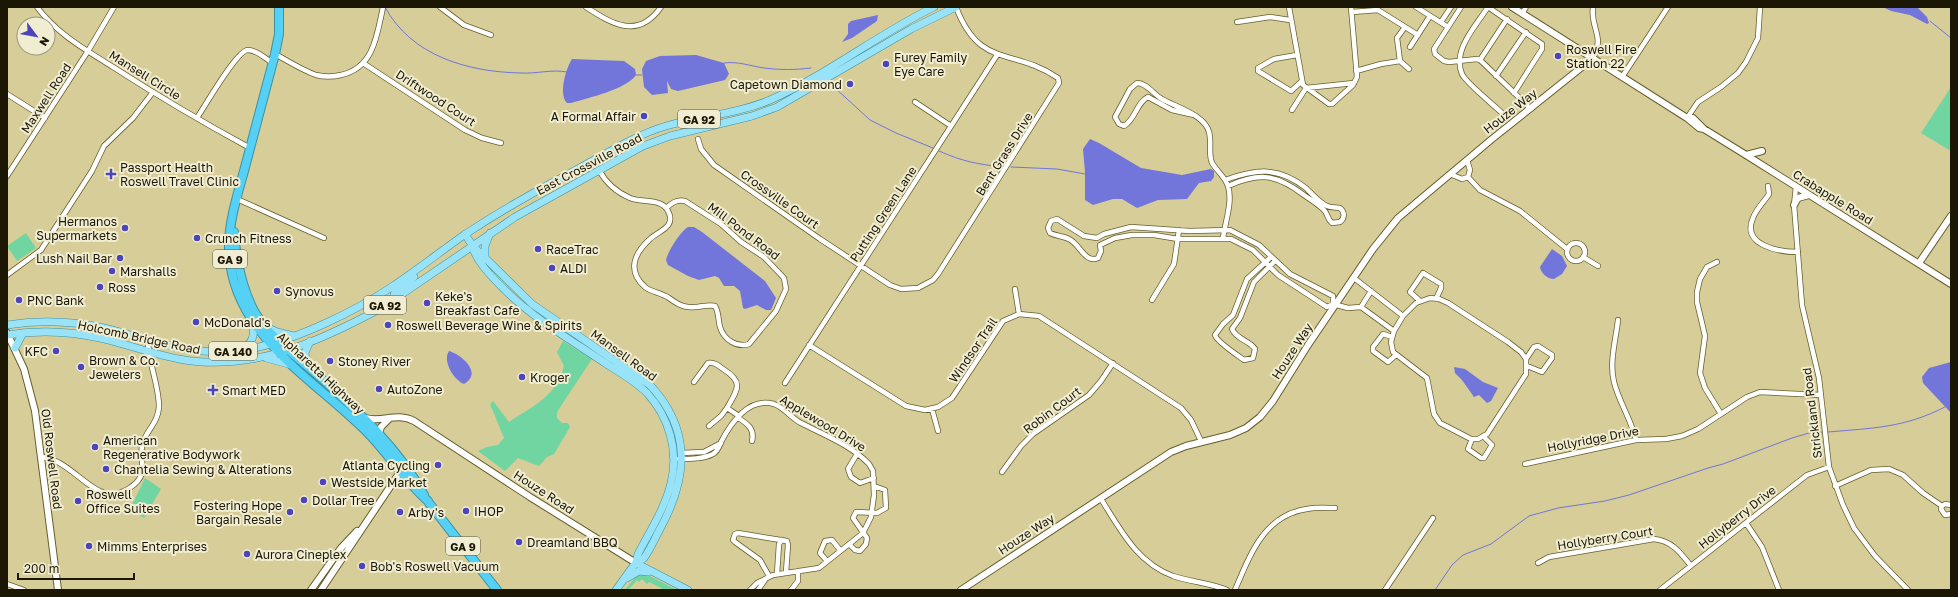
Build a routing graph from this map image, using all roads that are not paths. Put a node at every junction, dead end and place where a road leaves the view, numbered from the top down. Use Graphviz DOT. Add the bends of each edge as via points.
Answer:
graph roads {
  1 [pos="37,7"];
  2 [pos="114,7"];
  3 [pos="279,7"];
  4 [pos="383,7"];
  5 [pos="440,7"];
  6 [pos="586,7"];
  7 [pos="661,7"];
  8 [pos="934,7"];
  9 [pos="956,7"];
  10 [pos="1289,7"];
  11 [pos="1416,7"];
  12 [pos="1451,7"];
  13 [pos="1461,7"];
  14 [pos="1488,7"];
  15 [pos="1512,7"];
  16 [pos="1526,7"];
  17 [pos="1593,7"];
  18 [pos="1668,7"];
  19 [pos="1760,7"];
  20 [pos="1352,9"];
  21 [pos="1522,14"];
  22 [pos="1430,16"];
  23 [pos="1290,20"];
  24 [pos="1507,20"];
  25 [pos="1237,22"];
  26 [pos="1441,22"];
  27 [pos="1405,26"];
  28 [pos="1448,27"];
  29 [pos="1526,32"];
  30 [pos="491,35"];
  31 [pos="1418,35"];
  32 [pos="1410,47"];
  33 [pos="88,52"];
  34 [pos="275,54"];
  35 [pos="997,55"];
  36 [pos="1297,55"];
  37 [pos="1592,59"];
  38 [pos="1480,60"];
  39 [pos="1400,61"];
  40 [pos="1460,61"];
  41 [pos="273,63"];
  42 [pos="363,63"];
  43 [pos="1409,69"];
  44 [pos="1356,71"];
  45 [pos="1496,76"];
  46 [pos="1622,77"];
  47 [pos="1302,81"];
  48 [pos="1354,83"];
  49 [pos="1306,88"];
  50 [pos="153,92"];
  51 [pos="1514,93"];
  52 [pos="7,94"];
  53 [pos="915,102"];
  54 [pos="1531,109"];
  55 [pos="1292,110"];
  56 [pos="1502,113"];
  57 [pos="1194,115"];
  58 [pos="45,118"];
  59 [pos="197,118"];
  60 [pos="1687,118"];
  61 [pos="951,126"];
  62 [pos="698,139"];
  63 [pos="501,142"];
  64 [pos="250,148"];
  65 [pos="1762,152"];
  66 [pos="1746,156"];
  67 [pos="1467,160"];
  68 [pos="599,170"];
  69 [pos="1450,174"];
  70 [pos="7,176"];
  71 [pos="1468,177"];
  72 [pos="1225,180"];
  73 [pos="1294,180"];
  74 [pos="1291,185"];
  75 [pos="1228,186"];
  76 [pos="1768,186"];
  77 [pos="1796,187"];
  78 [pos="1809,195"];
  79 [pos="237,199"];
  80 [pos="1794,205"];
  81 [pos="666,208"];
  82 [pos="1951,216"];
  83 [pos="233,221"];
  84 [pos="1179,230"];
  85 [pos="1224,230"];
  86 [pos="1109,232"];
  87 [pos="490,233"];
  88 [pos="465,234"];
  89 [pos="1247,237"];
  90 [pos="324,238"];
  91 [pos="1224,238"];
  92 [pos="1110,239"];
  93 [pos="1178,239"];
  94 [pos="472,245"];
  95 [pos="1243,245"];
  96 [pos="1567,249"];
  97 [pos="229,250"];
  98 [pos="1798,252"];
  99 [pos="1925,254"];
  100 [pos="455,257"];
  101 [pos="1271,257"];
  102 [pos="1583,257"];
  103 [pos="482,258"];
  104 [pos="1910,258"];
  105 [pos="237,259"];
  106 [pos="430,260"];
  107 [pos="1275,261"];
  108 [pos="1265,262"];
  109 [pos="1717,262"];
  110 [pos="1919,263"];
  111 [pos="860,266"];
  112 [pos="1598,266"];
  113 [pos="1270,267"];
  114 [pos="7,275"];
  115 [pos="1354,278"];
  116 [pos="1305,283"];
  117 [pos="1951,284"];
  118 [pos="1015,289"];
  119 [pos="1242,290"];
  120 [pos="1300,290"];
  121 [pos="1371,291"];
  122 [pos="1249,292"];
  123 [pos="1436,299"];
  124 [pos="1152,300"];
  125 [pos="392,301"];
  126 [pos="1420,301"];
  127 [pos="1334,304"];
  128 [pos="1361,307"];
  129 [pos="1019,314"];
  130 [pos="1403,316"];
  131 [pos="1618,320"];
  132 [pos="252,321"];
  133 [pos="7,325"];
  134 [pos="265,326"];
  135 [pos="1394,331"];
  136 [pos="23,333"];
  137 [pos="7,334"];
  138 [pos="294,336"];
  139 [pos="1392,337"];
  140 [pos="148,340"];
  141 [pos="279,341"];
  142 [pos="310,341"];
  143 [pos="270,344"];
  144 [pos="809,345"];
  145 [pos="15,348"];
  146 [pos="241,350"];
  147 [pos="289,350"];
  148 [pos="148,352"];
  149 [pos="279,353"];
  150 [pos="1396,355"];
  151 [pos="261,358"];
  152 [pos="1526,359"];
  153 [pos="1113,363"];
  154 [pos="292,365"];
  155 [pos="307,366"];
  156 [pos="1527,366"];
  157 [pos="694,382"];
  158 [pos="785,383"];
  159 [pos="1821,395"];
  160 [pos="663,401"];
  161 [pos="656,405"];
  162 [pos="727,408"];
  163 [pos="932,409"];
  164 [pos="1721,414"];
  165 [pos="739,417"];
  166 [pos="365,418"];
  167 [pos="390,418"];
  168 [pos="709,426"];
  169 [pos="938,431"];
  170 [pos="379,434"];
  171 [pos="1483,436"];
  172 [pos="1472,439"];
  173 [pos="1636,440"];
  174 [pos="752,441"];
  175 [pos="1201,441"];
  176 [pos="857,454"];
  177 [pos="682,456"];
  178 [pos="42,457"];
  179 [pos="674,459"];
  180 [pos="1525,464"];
  181 [pos="1829,467"];
  182 [pos="402,469"];
  183 [pos="1002,472"];
  184 [pos="874,478"];
  185 [pos="874,486"];
  186 [pos="1835,486"];
  187 [pos="1101,499"];
  188 [pos="1951,505"];
  189 [pos="1942,506"];
  190 [pos="1335,508"];
  191 [pos="873,513"];
  192 [pos="1951,514"];
  193 [pos="1433,518"];
  194 [pos="1746,523"];
  195 [pos="361,527"];
  196 [pos="863,533"];
  197 [pos="782,540"];
  198 [pos="849,544"];
  199 [pos="840,550"];
  200 [pos="647,552"];
  201 [pos="827,561"];
  202 [pos="636,563"];
  203 [pos="1538,563"];
  204 [pos="1691,566"];
  205 [pos="798,571"];
  206 [pos="786,572"];
  207 [pos="656,574"];
  208 [pos="777,574"];
  209 [pos="768,577"];
  210 [pos="624,580"];
  211 [pos="7,584"];
  212 [pos="15,590"];
  213 [pos="24,590"];
  214 [pos="58,590"];
  215 [pos="311,590"];
  216 [pos="321,590"];
  217 [pos="497,590"];
  218 [pos="616,590"];
  219 [pos="688,590"];
  220 [pos="750,590"];
  221 [pos="758,590"];
  222 [pos="791,590"];
  223 [pos="961,590"];
  224 [pos="1227,590"];
  225 [pos="1235,590"];
  226 [pos="1385,590"];
  227 [pos="1660,590"];
  228 [pos="1779,590"];
  229 [pos="1908,590"];
  1 -- 33 [label="street, Mansell Circle" via="53,27"];
  2 -- 33 [label="street, Maxwell Road"];
  3 -- 34 [label="highway, Alpharetta Highway / GA 9" via="279,34"];
  4 -- 42 [label="street" via="375,44"];
  5 -- 30 [label="street" via="464,25"];
  6 -- 7 [label="street" via="609,21 624,26 645,22"];
  8 -- 88 [label="main road, East Crossville Road / GA 92" via="770,99 750,107 665,126 648,133 572,172"];
  9 -- 35 [label="street, Bent Grass Drive" via="972,38 983,48"];
  9 -- 68 [label="main road, East Crossville Road / GA 92" via="911,29 777,107 752,116 670,136 643,146"];
  10 -- 23 [label="street"];
  11 -- 22 [label="street"];
  12 -- 26 [label="street"];
  13 -- 28 [label="street"];
  14 -- 24 [label="street"];
  14 -- 40 [label="street" via="1462,46"];
  15 -- 21 [label="street, Crabapple Road"];
  16 -- 21 [label="street"];
  17 -- 37 [label="street" via="1599,43"];
  18 -- 46 [label="street"];
  19 -- 60 [label="street" via="1758,38 1746,62 1721,87 1698,102"];
  20 -- 27 [label="street" via="1378,10"];
  20 -- 44 [label="street"];
  21 -- 37 [label="street, Crabapple Road"];
  22 -- 26 [label="street"];
  22 -- 31 [label="street"];
  23 -- 25 [label="street" via="1270,17"];
  23 -- 36 [label="street"];
  24 -- 29 [label="street"];
  24 -- 38 [label="street"];
  26 -- 28 [label="street"];
  27 -- 31 [label="street"];
  27 -- 39 [label="street" via="1397,38"];
  28 -- 40 [label="street" via="1434,52 1444,61"];
  29 -- 45 [label="street"];
  29 -- 51 [label="street" via="1542,42 1543,46"];
  31 -- 32 [label="street"];
  33 -- 50 [label="street, Mansell Circle"];
  33 -- 58 [label="street, Maxwell Road"];
  34 -- 41 [label="highway, Alpharetta Highway / GA 9"];
  34 -- 42 [label="street" via="325,76 346,74"];
  35 -- 61 [label="street, Putting Green Lane"];
  35 -- 111 [label="street, Bent Grass Drive" via="1041,68 1058,78 1059,83 938,274 926,285 910,290 896,288"];
  36 -- 47 [label="street"];
  36 -- 47 [label="street" via="1274,59 1258,68 1258,71 1291,91"];
  37 -- 46 [label="street, Crabapple Road"];
  37 -- 54 [label="street, Houze Way"];
  38 -- 40 [label="street"];
  38 -- 45 [label="street"];
  39 -- 43 [label="street"];
  39 -- 44 [label="street"];
  40 -- 56 [label="street" via="1464,77"];
  41 -- 59 [label="street" via="250,50 241,52"];
  41 -- 64 [label="highway, Alpharetta Highway / GA 9"];
  42 -- 63 [label="street, Driftwood Court" via="465,130 482,138"];
  44 -- 48 [label="street" via="1357,78"];
  45 -- 51 [label="street"];
  46 -- 60 [label="street, Crabapple Road"];
  47 -- 49 [label="street"];
  48 -- 49 [label="street"];
  48 -- 49 [label="street" via="1332,104"];
  49 -- 55 [label="street"];
  50 -- 59 [label="street, Mansell Circle"];
  50 -- 114 [label="street" via="133,118 104,146 92,171 41,250"];
  51 -- 54 [label="street"];
  52 -- 58 [label="street"];
  53 -- 61 [label="street"];
  54 -- 67 [label="street, Houze Way"];
  57 -- 57 [label="street" via="1157,96 1142,83 1137,83 1130,89 1115,117 1118,124 1124,126 1130,123 1138,106 1148,97 1172,110"];
  57 -- 72 [label="street" via="1209,132 1212,163"];
  58 -- 70 [label="street, Maxwell Road"];
  59 -- 64 [label="street, Mansell Circle"];
  60 -- 66 [label="street, Crabapple Road" via="1693,118 1704,129"];
  61 -- 111 [label="street, Putting Green Lane"];
  62 -- 111 [label="street, Crossville Court" via="701,149 714,165"];
  64 -- 79 [label="highway, Alpharetta Highway / GA 9"];
  65 -- 66 [label="street"];
  66 -- 77 [label="street, Crabapple Road"];
  67 -- 69 [label="street, Houze Way"];
  67 -- 71 [label="street" via="1470,170"];
  68 -- 81 [label="street" via="605,181 620,193 638,201 659,203"];
  68 -- 87 [label="main road, East Crossville Road / GA 92"];
  69 -- 71 [label="street" via="1462,179"];
  69 -- 115 [label="street, Houze Way" via="1398,218"];
  71 -- 96 [label="street" via="1480,190 1520,211"];
  72 -- 73 [label="street" via="1262,171 1279,173"];
  72 -- 75 [label="street"];
  73 -- 74 [label="street"];
  73 -- 74 [label="street" via="1325,208"];
  74 -- 75 [label="street" via="1270,177 1253,176"];
  75 -- 85 [label="street"];
  76 -- 98 [label="street" via="1769,194 1750,224 1753,238 1760,244 1782,252"];
  77 -- 78 [label="street, Crabapple Road"];
  77 -- 80 [label="street, Strickland Road"];
  78 -- 80 [label="street" via="1798,198"];
  78 -- 104 [label="street, Crabapple Road"];
  79 -- 83 [label="highway, Alpharetta Highway / GA 9"];
  79 -- 90 [label="street"];
  80 -- 98 [label="street, Strickland Road"];
  81 -- 81 [label="street, Mill Pond Road" via="670,217 668,227 648,240 635,259 634,271 645,287 664,294 685,308 715,306 720,327 730,341 739,346 749,344 776,311 786,289 784,278 764,257 741,242 721,224 685,201 679,200"];
  82 -- 99 [label="street"];
  83 -- 97 [label="highway, Alpharetta Highway / GA 9"];
  83 -- 105 [label="highway, Alpharetta Highway / GA 9"];
  84 -- 85 [label="street"];
  84 -- 86 [label="street" via="1131,227"];
  84 -- 93 [label="street"];
  85 -- 89 [label="street"];
  85 -- 91 [label="street"];
  86 -- 92 [label="street"];
  86 -- 92 [label="street" via="1097,238 1084,236 1057,219 1051,221 1048,228 1050,233 1077,244 1088,258 1094,260 1098,258 1100,245"];
  87 -- 94 [label="main road, East Crossville Road / GA 92"];
  87 -- 103 [label="main road"];
  88 -- 94 [label="main road, Mansell Road"];
  88 -- 106 [label="main road, East Crossville Road / GA 92"];
  89 -- 95 [label="street"];
  89 -- 101 [label="street"];
  91 -- 93 [label="street"];
  91 -- 95 [label="street"];
  92 -- 93 [label="street" via="1132,235"];
  93 -- 124 [label="street" via="1174,264"];
  94 -- 100 [label="main road, East Crossville Road / GA 92"];
  94 -- 103 [label="main road, Mansell Road" via="474,253"];
  95 -- 108 [label="street" via="1253,250"];
  96 -- 102 [label="street" via="1568,257 1573,261"];
  96 -- 102 [label="street" via="1574,244 1580,245 1584,249"];
  97 -- 105 [label="highway"];
  97 -- 132 [label="highway, Alpharetta Highway / GA 9" via="236,287"];
  98 -- 159 [label="street, Strickland Road" via="1802,305 1817,366"];
  99 -- 104 [label="street"];
  99 -- 110 [label="street"];
  100 -- 103 [label="main road"];
  100 -- 125 [label="main road, East Crossville Road / GA 92"];
  101 -- 107 [label="street"];
  101 -- 108 [label="street"];
  102 -- 112 [label="street"];
  103 -- 160 [label="main road, Mansell Road" via="532,304 638,376 650,385"];
  103 -- 161 [label="main road, Mansell Road" via="498,284 519,303 634,382"];
  104 -- 110 [label="street, Crabapple Road"];
  105 -- 134 [label="highway, Alpharetta Highway / GA 9" via="246,294"];
  106 -- 125 [label="main road" via="423,270 395,292"];
  106 -- 138 [label="main road, East Crossville Road / GA 92" via="371,300"];
  107 -- 113 [label="street"];
  107 -- 116 [label="street"];
  108 -- 113 [label="street"];
  108 -- 119 [label="street" via="1247,279"];
  109 -- 164 [label="street" via="1707,267 1700,279 1697,292 1705,336 1701,364 1702,381"];
  110 -- 117 [label="street, Crabapple Road"];
  111 -- 144 [label="street, Putting Green Lane"];
  113 -- 120 [label="street"];
  113 -- 122 [label="street" via="1254,282"];
  115 -- 121 [label="street"];
  115 -- 127 [label="street, Houze Way"];
  116 -- 120 [label="street"];
  116 -- 127 [label="street" via="1333,296"];
  118 -- 129 [label="street"];
  119 -- 122 [label="street"];
  119 -- 122 [label="street" via="1233,316 1214,335 1217,341 1247,361 1253,358 1254,349 1236,336 1232,329 1240,318"];
  120 -- 127 [label="street" via="1326,307"];
  121 -- 128 [label="street"];
  121 -- 130 [label="street"];
  123 -- 126 [label="street"];
  123 -- 126 [label="street" via="1441,284 1423,273 1410,292"];
  123 -- 152 [label="street" via="1448,302 1508,342"];
  125 -- 142 [label="main road, East Crossville Road / GA 92"];
  126 -- 130 [label="street"];
  127 -- 128 [label="street" via="1354,309"];
  127 -- 175 [label="street, Houze Way" via="1263,414 1238,432"];
  128 -- 135 [label="street"];
  129 -- 153 [label="street" via="1044,318"];
  129 -- 163 [label="street, Windsor Trail" via="1008,318 1000,325 952,398"];
  130 -- 135 [label="street"];
  131 -- 173 [label="street" via="1613,378"];
  132 -- 143 [label="highway, Alpharetta Highway / GA 9"];
  132 -- 146 [label="main road" via="252,340"];
  133 -- 140 [label="main road, Holcomb Bridge Road / GA 140" via="41,322 76,324 104,328"];
  134 -- 138 [label="main road"];
  134 -- 141 [label="highway, Alpharetta Highway / GA 9"];
  135 -- 139 [label="street"];
  136 -- 137 [label="main road, Holcomb Bridge Road / GA 140"];
  136 -- 145 [label="main road"];
  136 -- 148 [label="main road, Holcomb Bridge Road / GA 140" via="85,335"];
  137 -- 145 [label="street, Old Roswell Road"];
  138 -- 141 [label="main road, East Crossville Road / GA 92"];
  139 -- 150 [label="street" via="1391,342"];
  139 -- 150 [label="street" via="1383,334 1372,352 1388,362"];
  140 -- 146 [label="main road, Holcomb Bridge Road / GA 140" via="186,350"];
  140 -- 148 [label="street"];
  141 -- 143 [label="main road, Holcomb Bridge Road / GA 140"];
  141 -- 147 [label="highway, Alpharetta Highway / GA 9"];
  142 -- 147 [label="main road, East Crossville Road / GA 92"];
  142 -- 155 [label="main road" via="306,350"];
  143 -- 146 [label="main road, Holcomb Bridge Road / GA 140"];
  143 -- 149 [label="highway, Alpharetta Highway / GA 9"];
  144 -- 158 [label="street, Putting Green Lane"];
  144 -- 163 [label="street" via="906,406 919,410"];
  145 -- 178 [label="street, Old Roswell Road" via="32,394"];
  147 -- 149 [label="main road, Holcomb Bridge Road / GA 92"];
  147 -- 155 [label="highway, Alpharetta Highway / GA 9"];
  148 -- 151 [label="main road, Holcomb Bridge Road / GA 140" via="212,363"];
  148 -- 178 [label="street" via="158,412 142,444 141,474 131,486 118,494 108,494 54,460"];
  149 -- 151 [label="main road, Holcomb Bridge Road / GA 92"];
  149 -- 154 [label="highway, Alpharetta Highway / GA 9"];
  150 -- 172 [label="street" via="1426,378 1434,414 1440,423 1465,438"];
  151 -- 154 [label="main road, GA 140"];
  152 -- 156 [label="street"];
  152 -- 156 [label="street" via="1534,347 1538,346 1552,355 1542,372"];
  153 -- 175 [label="street" via="1181,408 1192,420"];
  153 -- 183 [label="street, Robin Court" via="1089,395 1033,434"];
  154 -- 182 [label="highway, Alpharetta Highway / GA 9" via="366,432"];
  155 -- 166 [label="highway, Alpharetta Highway / GA 9"];
  156 -- 171 [label="street" via="1526,374"];
  157 -- 162 [label="street" via="708,363 714,363 732,374 737,390"];
  159 -- 164 [label="street, Hollyridge Drive" via="1760,392 1747,396"];
  159 -- 181 [label="street, Strickland Road"];
  160 -- 161 [label="main road"];
  160 -- 177 [label="main road, Mansell Road" via="676,426"];
  161 -- 179 [label="main road, Mansell Road" via="668,428"];
  162 -- 165 [label="street"];
  162 -- 168 [label="street" via="722,416"];
  163 -- 169 [label="street"];
  164 -- 173 [label="street, Hollyridge Drive" via="1682,436"];
  165 -- 174 [label="street" via="750,427"];
  165 -- 176 [label="street, Applewood Drive" via="753,405 774,405"];
  165 -- 177 [label="street, Applewood Drive" via="719,450 699,458"];
  166 -- 167 [label="street, Houze Road"];
  166 -- 170 [label="highway, Alpharetta Highway / GA 9"];
  167 -- 170 [label="street" via="381,426"];
  167 -- 202 [label="street, Houze Road" via="402,416 420,424"];
  170 -- 182 [label="highway, Alpharetta Highway / GA 9"];
  171 -- 172 [label="street"];
  171 -- 172 [label="street" via="1492,444 1484,458 1468,449"];
  173 -- 180 [label="street, Hollyridge Drive"];
  175 -- 187 [label="street, Houze Way" via="1171,452"];
  176 -- 184 [label="street, Applewood Drive" via="869,464"];
  176 -- 184 [label="street" via="848,469 851,477 860,483"];
  177 -- 179 [label="street, Applewood Drive"];
  177 -- 200 [label="main road, Mansell Road" via="674,501"];
  178 -- 214 [label="street, Old Roswell Road"];
  179 -- 202 [label="main road, Mansell Road" via="667,497 638,554"];
  181 -- 186 [label="street, Strickland Road"];
  181 -- 194 [label="street, Hollyberry Drive" via="1807,475"];
  182 -- 195 [label="street"];
  182 -- 217 [label="highway, Alpharetta Highway / GA 9" via="419,486 428,502"];
  184 -- 185 [label="street, Applewood Drive"];
  185 -- 191 [label="street, Applewood Drive"];
  185 -- 191 [label="street" via="885,490 887,506 881,512"];
  186 -- 189 [label="street" via="1871,470 1889,469 1902,475"];
  186 -- 229 [label="street, Strickland Road" via="1862,540"];
  187 -- 223 [label="street, Houze Way"];
  187 -- 224 [label="street" via="1131,545 1151,565 1173,576"];
  188 -- 189 [label="street"];
  189 -- 192 [label="street" via="1943,514"];
  190 -- 225 [label="street" via="1307,509 1286,516 1272,525 1259,538"];
  191 -- 196 [label="street, Applewood Drive"];
  191 -- 196 [label="street" via="856,512 853,516"];
  193 -- 226 [label="street"];
  194 -- 204 [label="street, Hollyberry Drive"];
  194 -- 228 [label="street" via="1762,547"];
  195 -- 215 [label="street" via="341,548"];
  195 -- 216 [label="street"];
  196 -- 198 [label="street, Applewood Drive"];
  196 -- 198 [label="street" via="867,541 862,550 855,550"];
  197 -- 206 [label="street" via="787,541 788,545"];
  197 -- 208 [label="street" via="779,544"];
  197 -- 209 [label="street" via="738,533 733,537 735,542 760,560"];
  198 -- 199 [label="street, Applewood Drive"];
  199 -- 201 [label="street, Applewood Drive"];
  199 -- 201 [label="street" via="832,540 825,541 820,553"];
  200 -- 202 [label="main road, Mansell Road" via="643,559"];
  200 -- 207 [label="main road" via="647,560"];
  201 -- 205 [label="street, Applewood Drive" via="816,569"];
  202 -- 207 [label="main road, Houze Road"];
  202 -- 210 [label="main road, Mansell Road"];
  203 -- 204 [label="street, Hollyberry Court" via="1548,557 1654,539 1674,546"];
  204 -- 227 [label="street, Hollyberry Drive"];
  205 -- 206 [label="street, Applewood Drive"];
  205 -- 222 [label="street" via="798,581"];
  206 -- 208 [label="street, Applewood Drive"];
  207 -- 210 [label="main road" via="639,571"];
  207 -- 219 [label="main road, Houze Road"];
  208 -- 209 [label="street, Applewood Drive"];
  209 -- 220 [label="street, Applewood Drive"];
  209 -- 221 [label="street"];
  210 -- 218 [label="main road, Mansell Road"];
  211 -- 212 [label="street"];
  211 -- 213 [label="street"];
}
